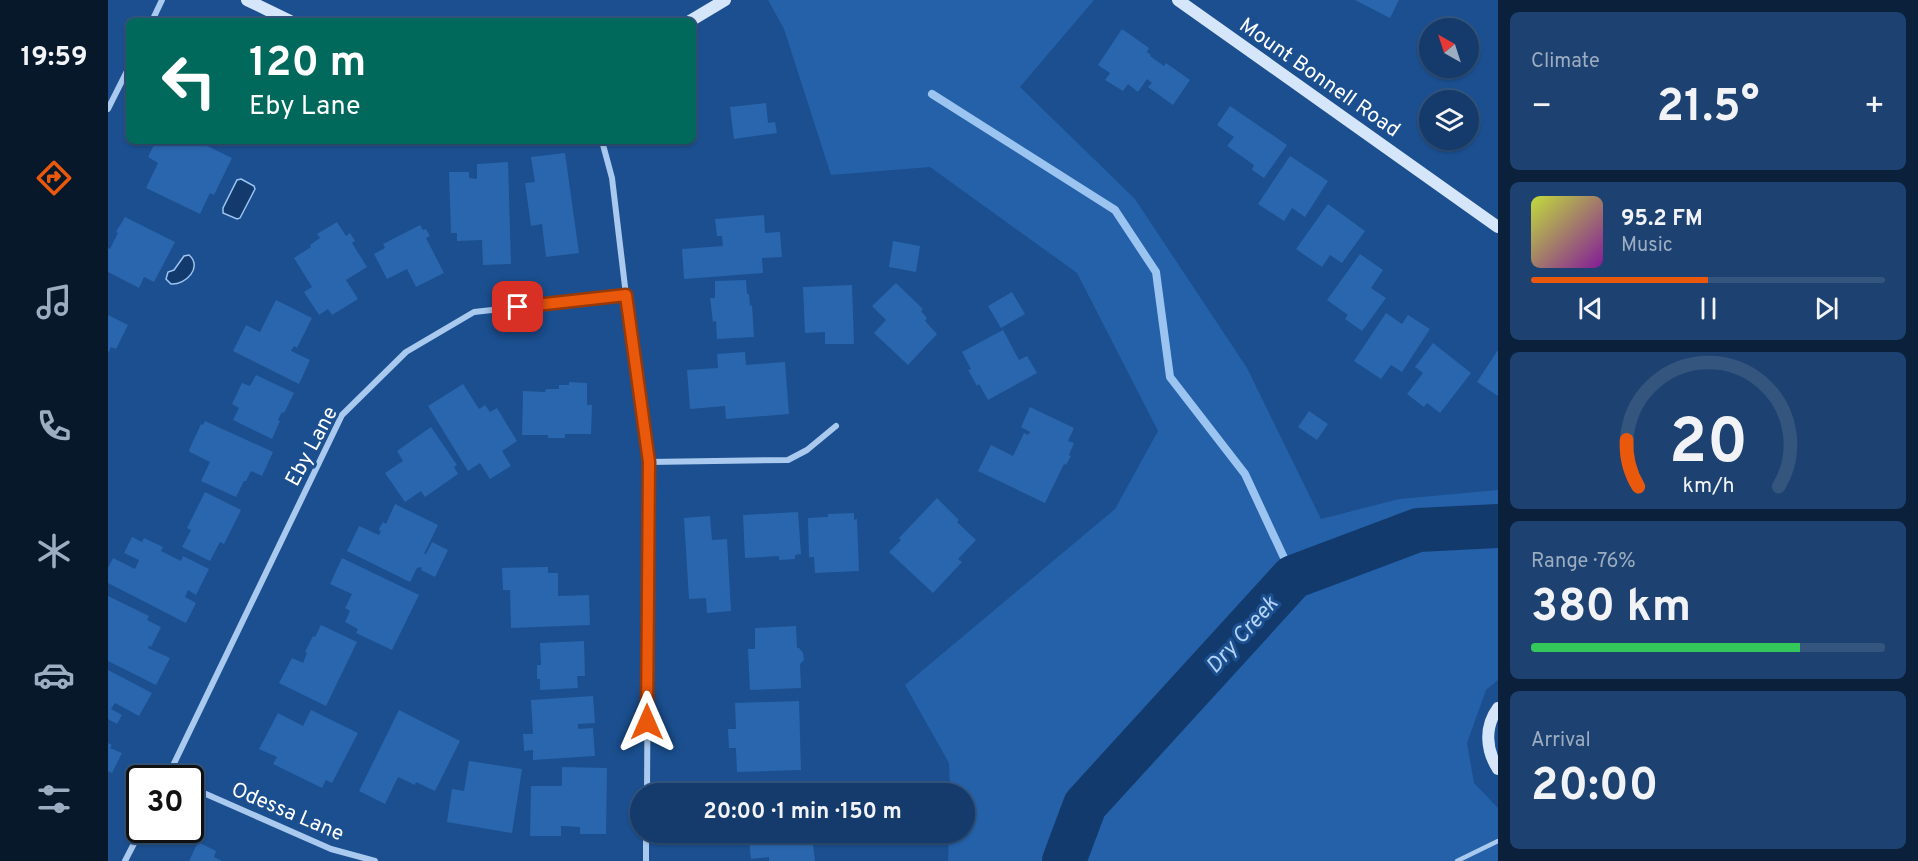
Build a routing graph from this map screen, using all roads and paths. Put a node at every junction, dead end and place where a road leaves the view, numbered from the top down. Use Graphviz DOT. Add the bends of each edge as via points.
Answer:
graph roads {
  1 [pos="162,0"];
  2 [pos="247,0"];
  3 [pos="725,0"];
  4 [pos="1178,0"];
  5 [pos="153,18"];
  6 [pos="284,18"];
  7 [pos="695,18"];
  8 [pos="126,73"];
  9 [pos="108,109"];
  10 [pos="603,144"];
  11 [pos="1498,227"];
  12 [pos="626,295"];
  13 [pos="836,426"];
  14 [pos="649,462"];
  15 [pos="1498,708"];
  16 [pos="175,765"];
  17 [pos="1498,769"];
  18 [pos="647,783"];
  19 [pos="204,793"];
  20 [pos="1498,841"];
  21 [pos="134,843"];
  22 [pos="646,843"];
  23 [pos="125,861"];
  24 [pos="375,861"];
  25 [pos="646,861"];
  26 [pos="1457,861"];
  1 -- 5 [label="street"];
  2 -- 6 [label="street"];
  3 -- 7 [label="street"];
  4 -- 11 [label="street, Mount Bonnell Road"];
  8 -- 9 [label="street"];
  10 -- 12 [label="street" via="612,178"];
  12 -- 14 [label="street"];
  12 -- 16 [label="street, Eby Lane" via="474,312 406,352 342,415"];
  13 -- 14 [label="street" via="788,460"];
  14 -- 18 [label="street"];
  15 -- 17 [label="street" via="1487,744"];
  19 -- 24 [label="street, Odessa Lane" via="331,849"];
  20 -- 26 [label="lane"];
  21 -- 23 [label="street"];
  22 -- 25 [label="street"];
}
